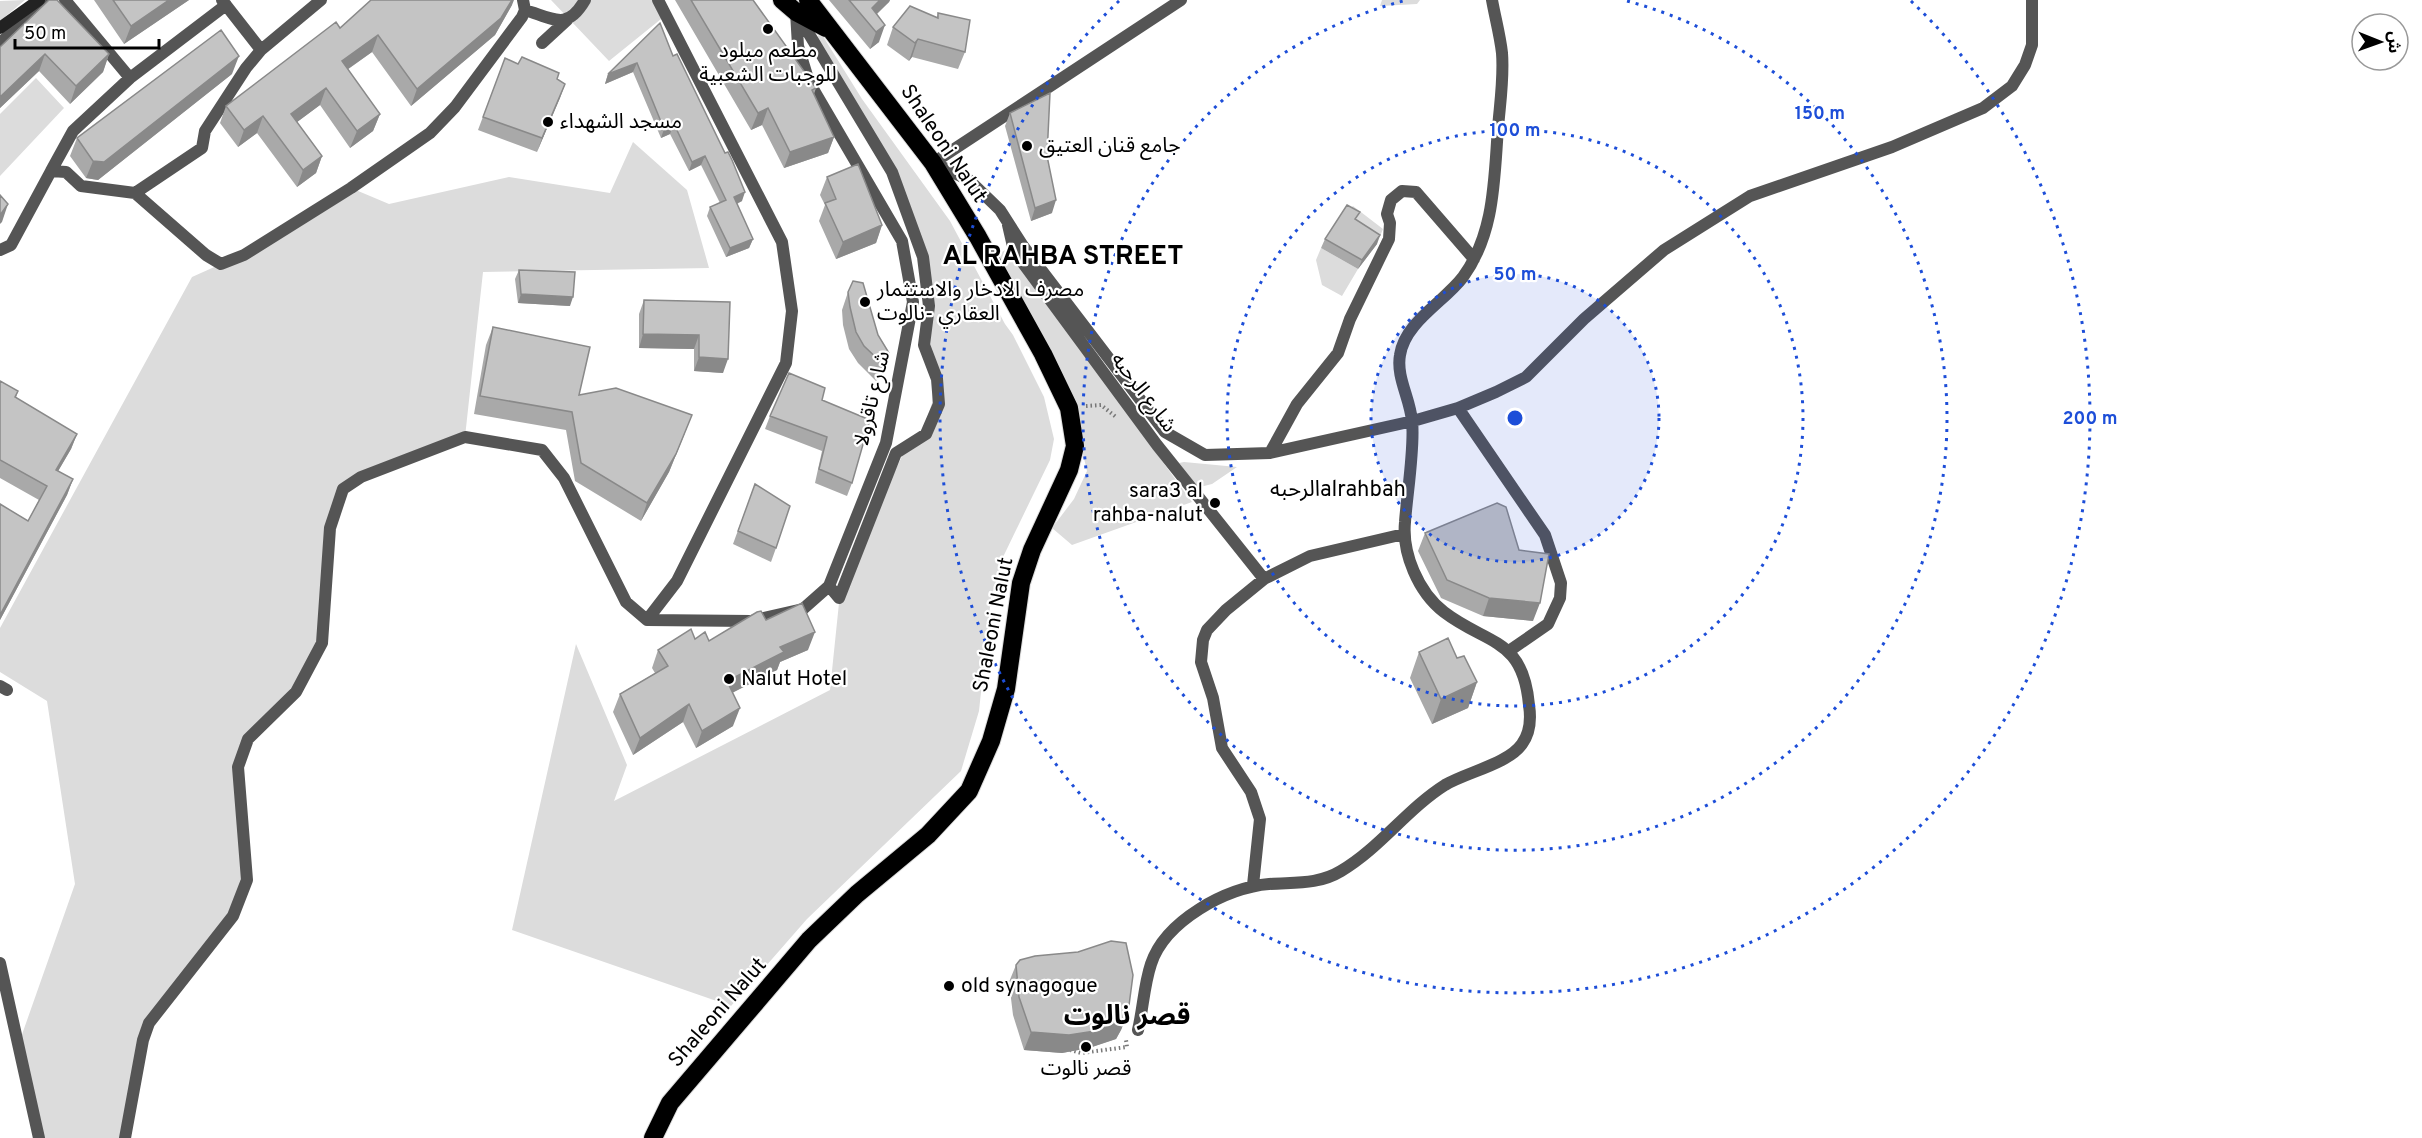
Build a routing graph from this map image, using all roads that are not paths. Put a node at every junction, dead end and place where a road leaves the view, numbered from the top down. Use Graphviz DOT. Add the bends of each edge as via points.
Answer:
graph roads {
  1 [pos="39,0"];
  2 [pos="50,0"];
  3 [pos="65,0"];
  4 [pos="321,0"];
  5 [pos="585,0"];
  6 [pos="658,0"];
  7 [pos="782,0"];
  8 [pos="1181,0"];
  9 [pos="1492,0"];
  10 [pos="2032,0"];
  11 [pos="224,2"];
  12 [pos="524,5"];
  13 [pos="802,6"];
  14 [pos="567,20"];
  15 [pos="0,28"];
  16 [pos="0,43"];
  17 [pos="542,43"];
  18 [pos="261,50"];
  19 [pos="130,78"];
  20 [pos="933,163"];
  21 [pos="51,171"];
  22 [pos="135,193"];
  23 [pos="1008,220"];
  24 [pos="1,250"];
  25 [pos="1474,259"];
  26 [pos="1458,408"];
  27 [pos="1413,421"];
  28 [pos="1270,453"];
  29 [pos="1404,534"];
  30 [pos="1264,579"];
  31 [pos="829,586"];
  32 [pos="647,620"];
  33 [pos="1509,651"];
  34 [pos="1253,885"];
  35 [pos="0,963"];
  36 [pos="1138,1030"];
  37 [pos="39,1138"];
  38 [pos="125,1138"];
  39 [pos="653,1138"];
  1 -- 15 [label="main road"];
  2 -- 16 [label="street"];
  3 -- 19 [label="street"];
  4 -- 18 [label="street"];
  5 -- 14 [label="street" via="578,13"];
  6 -- 32 [label="street" via="782,242 792,311 786,363 677,581"];
  7 -- 13 [label="highway"];
  8 -- 20 [label="street"];
  9 -- 25 [label="street" via="1502,54 1501,86 1491,211"];
  10 -- 26 [label="street" via="2032,45 2025,65 2012,86 1983,108 1892,147 1750,196 1664,250 1584,319 1526,377"];
  11 -- 18 [label="street"];
  11 -- 19 [label="street"];
  12 -- 14 [label="street" via="555,20"];
  12 -- 22 [label="street" via="517,25 455,107 430,133 244,255 221,264"];
  13 -- 20 [label="highway, Shaleoni Nalut" via="833,31"];
  13 -- 31 [label="street, شارع تاقرولا" via="798,46 809,81 902,241 913,302 886,443"];
  13 -- 31 [label="street" via="892,172 923,257 929,306 924,345 937,379 939,404 926,434 896,453 839,598"];
  14 -- 17 [label="street"];
  18 -- 22 [label="street" via="205,131 202,148"];
  19 -- 21 [label="street" via="74,131"];
  20 -- 23 [label="street" via="969,180"];
  20 -- 39 [label="highway, Shaleoni Nalut" via="1043,354 1069,408 1075,446 1069,470 1032,550 1022,583 1006,689 991,741 969,791 928,835 809,940 670,1103"];
  21 -- 22 [label="street" via="66,172 81,186"];
  21 -- 24 [label="street" via="11,245"];
  23 -- 28 [label="street" via="1023,246 1166,432 1205,455"];
  23 -- 30 [label="street, شارع الرحبه" via="1014,251 1157,445"];
  25 -- 27 [label="street" via="1403,342 1399,372"];
  25 -- 28 [label="street" via="1416,192 1395,194 1388,207 1389,240 1350,319 1338,353 1297,404"];
  26 -- 27 [label="street"];
  26 -- 33 [label="street" via="1545,535 1561,583 1560,598 1548,624"];
  27 -- 28 [label="street"];
  27 -- 29 [label="street"];
  29 -- 30 [label="street" via="1310,556"];
  29 -- 33 [label="street" via="1409,557 1427,594 1443,612"];
  30 -- 34 [label="street" via="1207,630 1201,651 1222,748 1251,792 1260,819"];
  31 -- 32 [label="street, شارع تاقرولا" via="803,609 751,621"];
  32 -- 38 [label="street" via="626,602 564,478 542,450 465,437 361,477 343,489 330,528 322,643 296,692 248,739 238,767 247,880 233,916 149,1023"];
  33 -- 34 [label="street" via="1528,687 1530,714 1522,745 1509,756 1430,795 1340,873 1318,881"];
  34 -- 36 [label="street" via="1200,907 1158,949 1151,964"];
  35 -- 37 [label="street"];
}
